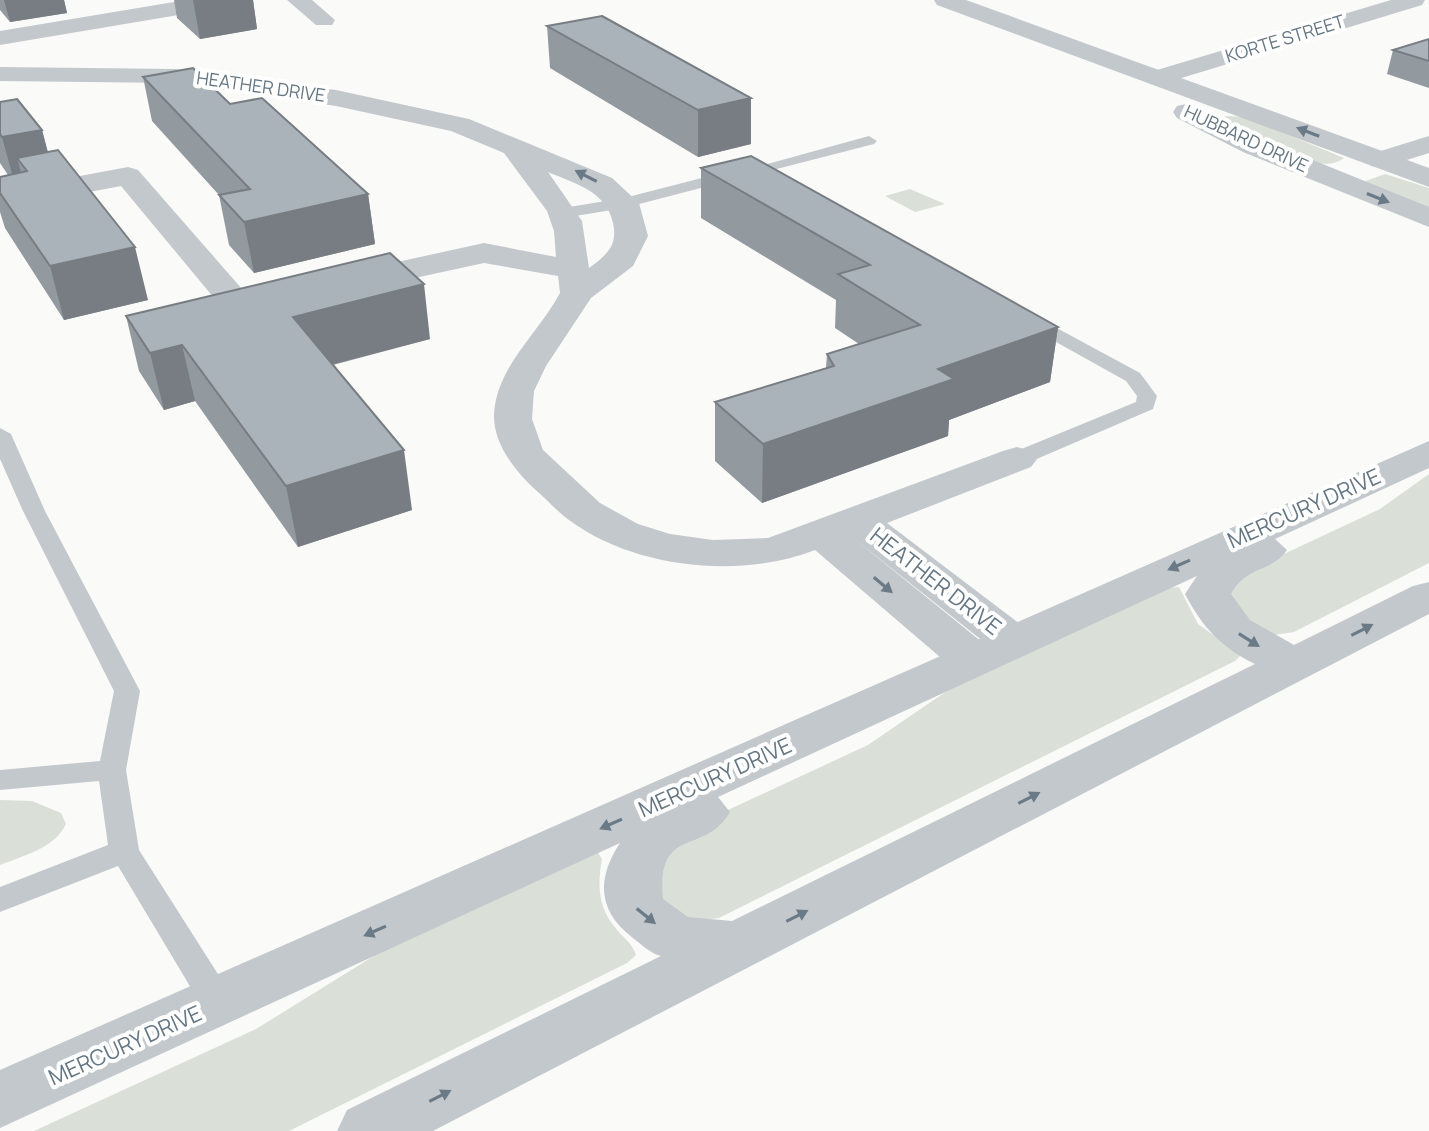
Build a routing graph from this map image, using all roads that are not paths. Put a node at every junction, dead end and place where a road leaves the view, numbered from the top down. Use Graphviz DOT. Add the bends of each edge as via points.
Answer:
graph roads {
  1 [pos="112,0"];
  2 [pos="226,0"];
  3 [pos="298,0"];
  4 [pos="945,0"];
  5 [pos="1414,0"];
  6 [pos="130,16"];
  7 [pos="324,20"];
  8 [pos="0,38"];
  9 [pos="1068,48"];
  10 [pos="0,74"];
  11 [pos="1156,78"];
  12 [pos="1248,110"];
  13 [pos="1201,120"];
  14 [pos="869,141"];
  15 [pos="1429,144"];
  16 [pos="514,148"];
  17 [pos="1381,160"];
  18 [pos="761,168"];
  19 [pos="1327,177"];
  20 [pos="1429,178"];
  21 [pos="788,184"];
  22 [pos="0,200"];
  23 [pos="624,203"];
  24 [pos="563,213"];
  25 [pos="1429,218"];
  26 [pos="574,281"];
  27 [pos="1009,308"];
  28 [pos="0,434"];
  29 [pos="1429,454"];
  30 [pos="1017,459"];
  31 [pos="842,528"];
  32 [pos="1429,596"];
  33 [pos="971,659"];
  34 [pos="1296,664"];
  35 [pos="112,770"];
  36 [pos="0,780"];
  37 [pos="124,851"];
  38 [pos="0,900"];
  39 [pos="738,945"];
  40 [pos="218,1003"];
  41 [pos="0,1100"];
  42 [pos="370,1131"];
  1 -- 6 [label="street"];
  2 -- 6 [label="street"];
  3 -- 7 [label="street"];
  4 -- 9 [label="street, HUBBARD DRIVE"];
  5 -- 11 [label="street, KORTE STREET"];
  6 -- 8 [label="street"];
  9 -- 11 [label="street, HUBBARD DRIVE"];
  9 -- 13 [label="street, HUBBARD DRIVE"];
  10 -- 16 [label="street, HEATHER DRIVE" via="175,76 281,88 459,125"];
  11 -- 12 [label="street, HUBBARD DRIVE"];
  12 -- 13 [label="street" via="1214,112"];
  17 -- 12 [label="street, HUBBARD DRIVE, one-way"];
  13 -- 19 [label="street, HUBBARD DRIVE"];
  14 -- 18 [label="lane"];
  15 -- 17 [label="street"];
  23 -- 16 [label="street, HEATHER DRIVE, one-way" via="602,184"];
  16 -- 24 [label="street"];
  17 -- 19 [label="street"];
  17 -- 20 [label="street, HUBBARD DRIVE"];
  18 -- 21 [label="lane"];
  18 -- 23 [label="lane"];
  19 -- 25 [label="street, HUBBARD DRIVE, one-way"];
  22 -- 26 [label="street" via="128,176 241,309 484,253"];
  23 -- 24 [label="lane"];
  23 -- 26 [label="street" via="632,236 622,259"];
  24 -- 26 [label="street" via="570,229"];
  26 -- 31 [label="street" via="566,314 515,391 513,419 524,453 563,495 623,533 713,553 774,551"];
  27 -- 30 [label="lane" via="1133,377 1147,396 1146,405 1135,412"];
  28 -- 35 [label="lane" via="127,691"];
  29 -- 33 [label="street, MERCURY DRIVE, one-way"];
  29 -- 34 [label="street, one-way" via="1368,502 1223,569 1208,594 1220,621"];
  30 -- 31 [label="street"];
  31 -- 33 [label="street, HEATHER DRIVE"];
  34 -- 32 [label="street, one-way"];
  33 -- 39 [label="street, one-way" via="845,745 653,836 632,869 635,909 675,938"];
  33 -- 40 [label="street, MERCURY DRIVE, one-way"];
  39 -- 34 [label="street, one-way"];
  35 -- 36 [label="lane"];
  35 -- 37 [label="lane"];
  37 -- 38 [label="lane"];
  37 -- 40 [label="lane"];
  42 -- 39 [label="street, one-way"];
  40 -- 41 [label="street, MERCURY DRIVE"];
}
